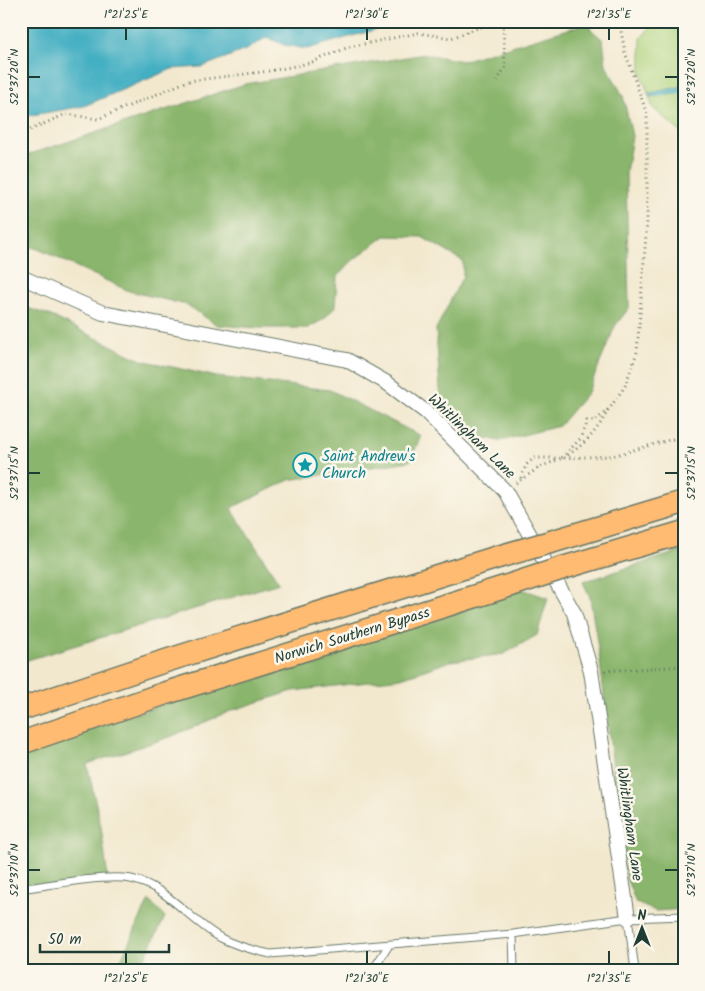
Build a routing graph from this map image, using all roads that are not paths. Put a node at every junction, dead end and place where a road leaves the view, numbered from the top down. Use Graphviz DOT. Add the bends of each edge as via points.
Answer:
graph roads {
  1 [pos="21,278"];
  2 [pos="684,502"];
  3 [pos="684,532"];
  4 [pos="21,709"];
  5 [pos="21,742"];
  6 [pos="21,889"];
  7 [pos="684,916"];
  8 [pos="628,918"];
  9 [pos="513,934"];
  10 [pos="389,945"];
  11 [pos="373,970"];
  12 [pos="514,970"];
  13 [pos="635,970"];
  1 -- 8 [label="street, Whitlingham Lane" via="103,313 347,360 387,383 426,412 506,491 574,613 591,672"];
  2 -- 4 [label="highway, Norwich Southern Bypass, bridge" via="498,557"];
  3 -- 5 [label="highway, Norwich Southern Bypass, bridge" via="166,693"];
  6 -- 10 [label="lane" via="129,879 148,884 166,895 222,938 270,954"];
  7 -- 8 [label="lane"];
  8 -- 9 [label="lane"];
  8 -- 13 [label="lane"];
  9 -- 10 [label="lane"];
  9 -- 12 [label="lane"];
  10 -- 11 [label="lane"];
}
